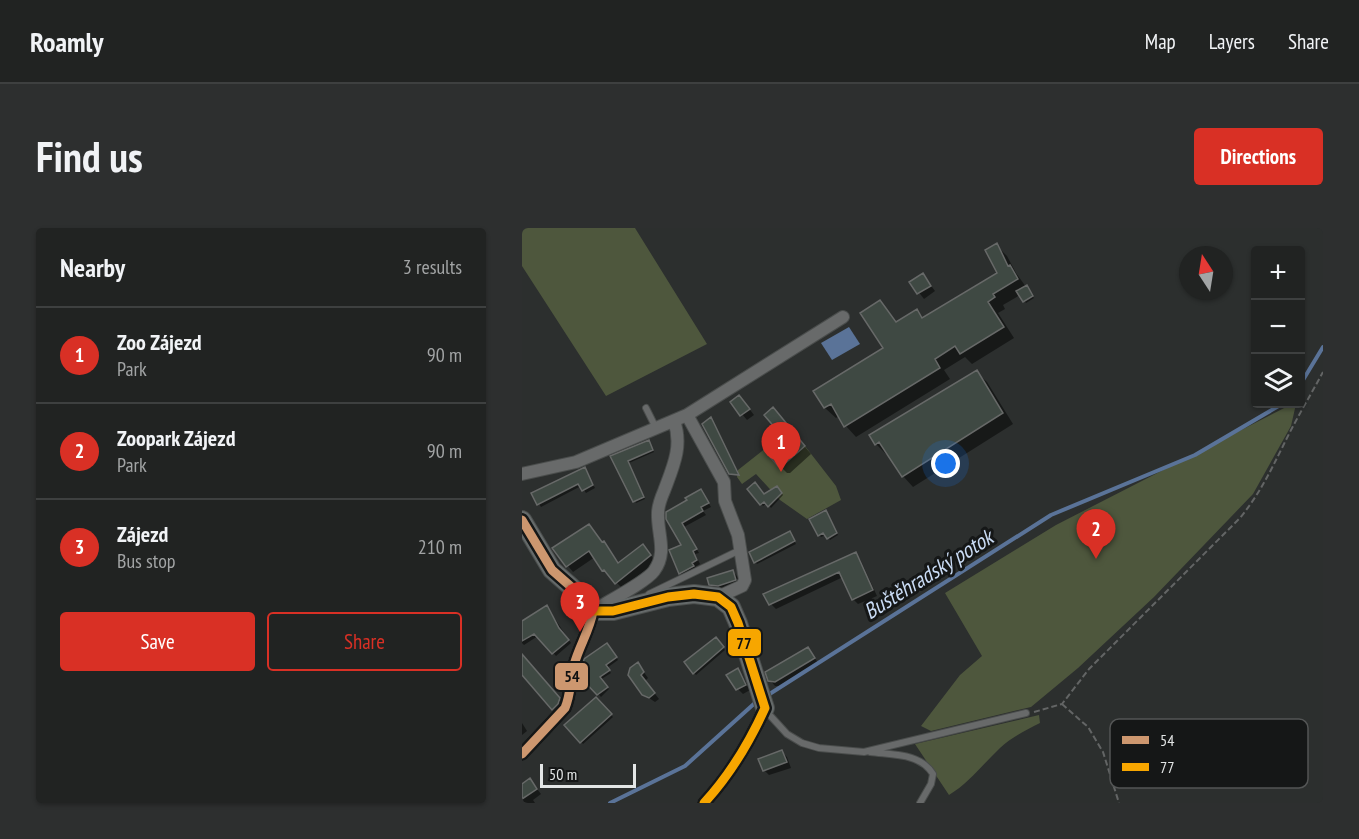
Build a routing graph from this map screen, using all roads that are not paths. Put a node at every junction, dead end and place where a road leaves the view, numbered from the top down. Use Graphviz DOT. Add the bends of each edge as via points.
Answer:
graph roads {
  1 [pos="843,318"];
  2 [pos="646,408"];
  3 [pos="687,415"];
  4 [pos="674,421"];
  5 [pos="656,428"];
  6 [pos="522,474"];
  7 [pos="522,520"];
  8 [pos="740,550"];
  9 [pos="718,597"];
  10 [pos="643,602"];
  11 [pos="593,611"];
  12 [pos="763,700"];
  13 [pos="1026,713"];
  14 [pos="864,752"];
  15 [pos="522,754"];
  16 [pos="704,803"];
  17 [pos="920,803"];
  1 -- 3 [label="street"];
  2 -- 5 [label="lane"];
  3 -- 4 [label="street"];
  3 -- 8 [label="street" via="724,482 727,509"];
  4 -- 5 [label="street"];
  4 -- 11 [label="street" via="678,454 659,505 663,547 655,570"];
  5 -- 6 [label="street" via="576,462"];
  7 -- 11 [label="street" via="552,570"];
  8 -- 9 [label="street" via="745,583"];
  8 -- 10 [label="lane" via="648,595"];
  9 -- 10 [label="street" via="694,594"];
  9 -- 12 [label="street" via="731,607 738,623"];
  10 -- 11 [label="street" via="614,611"];
  11 -- 15 [label="street" via="573,669 565,708"];
  12 -- 14 [label="lane" via="772,719 802,743"];
  12 -- 16 [label="street" via="751,739"];
  13 -- 14 [label="lane"];
  14 -- 17 [label="lane" via="908,756 928,766 933,774 932,784"];
}
